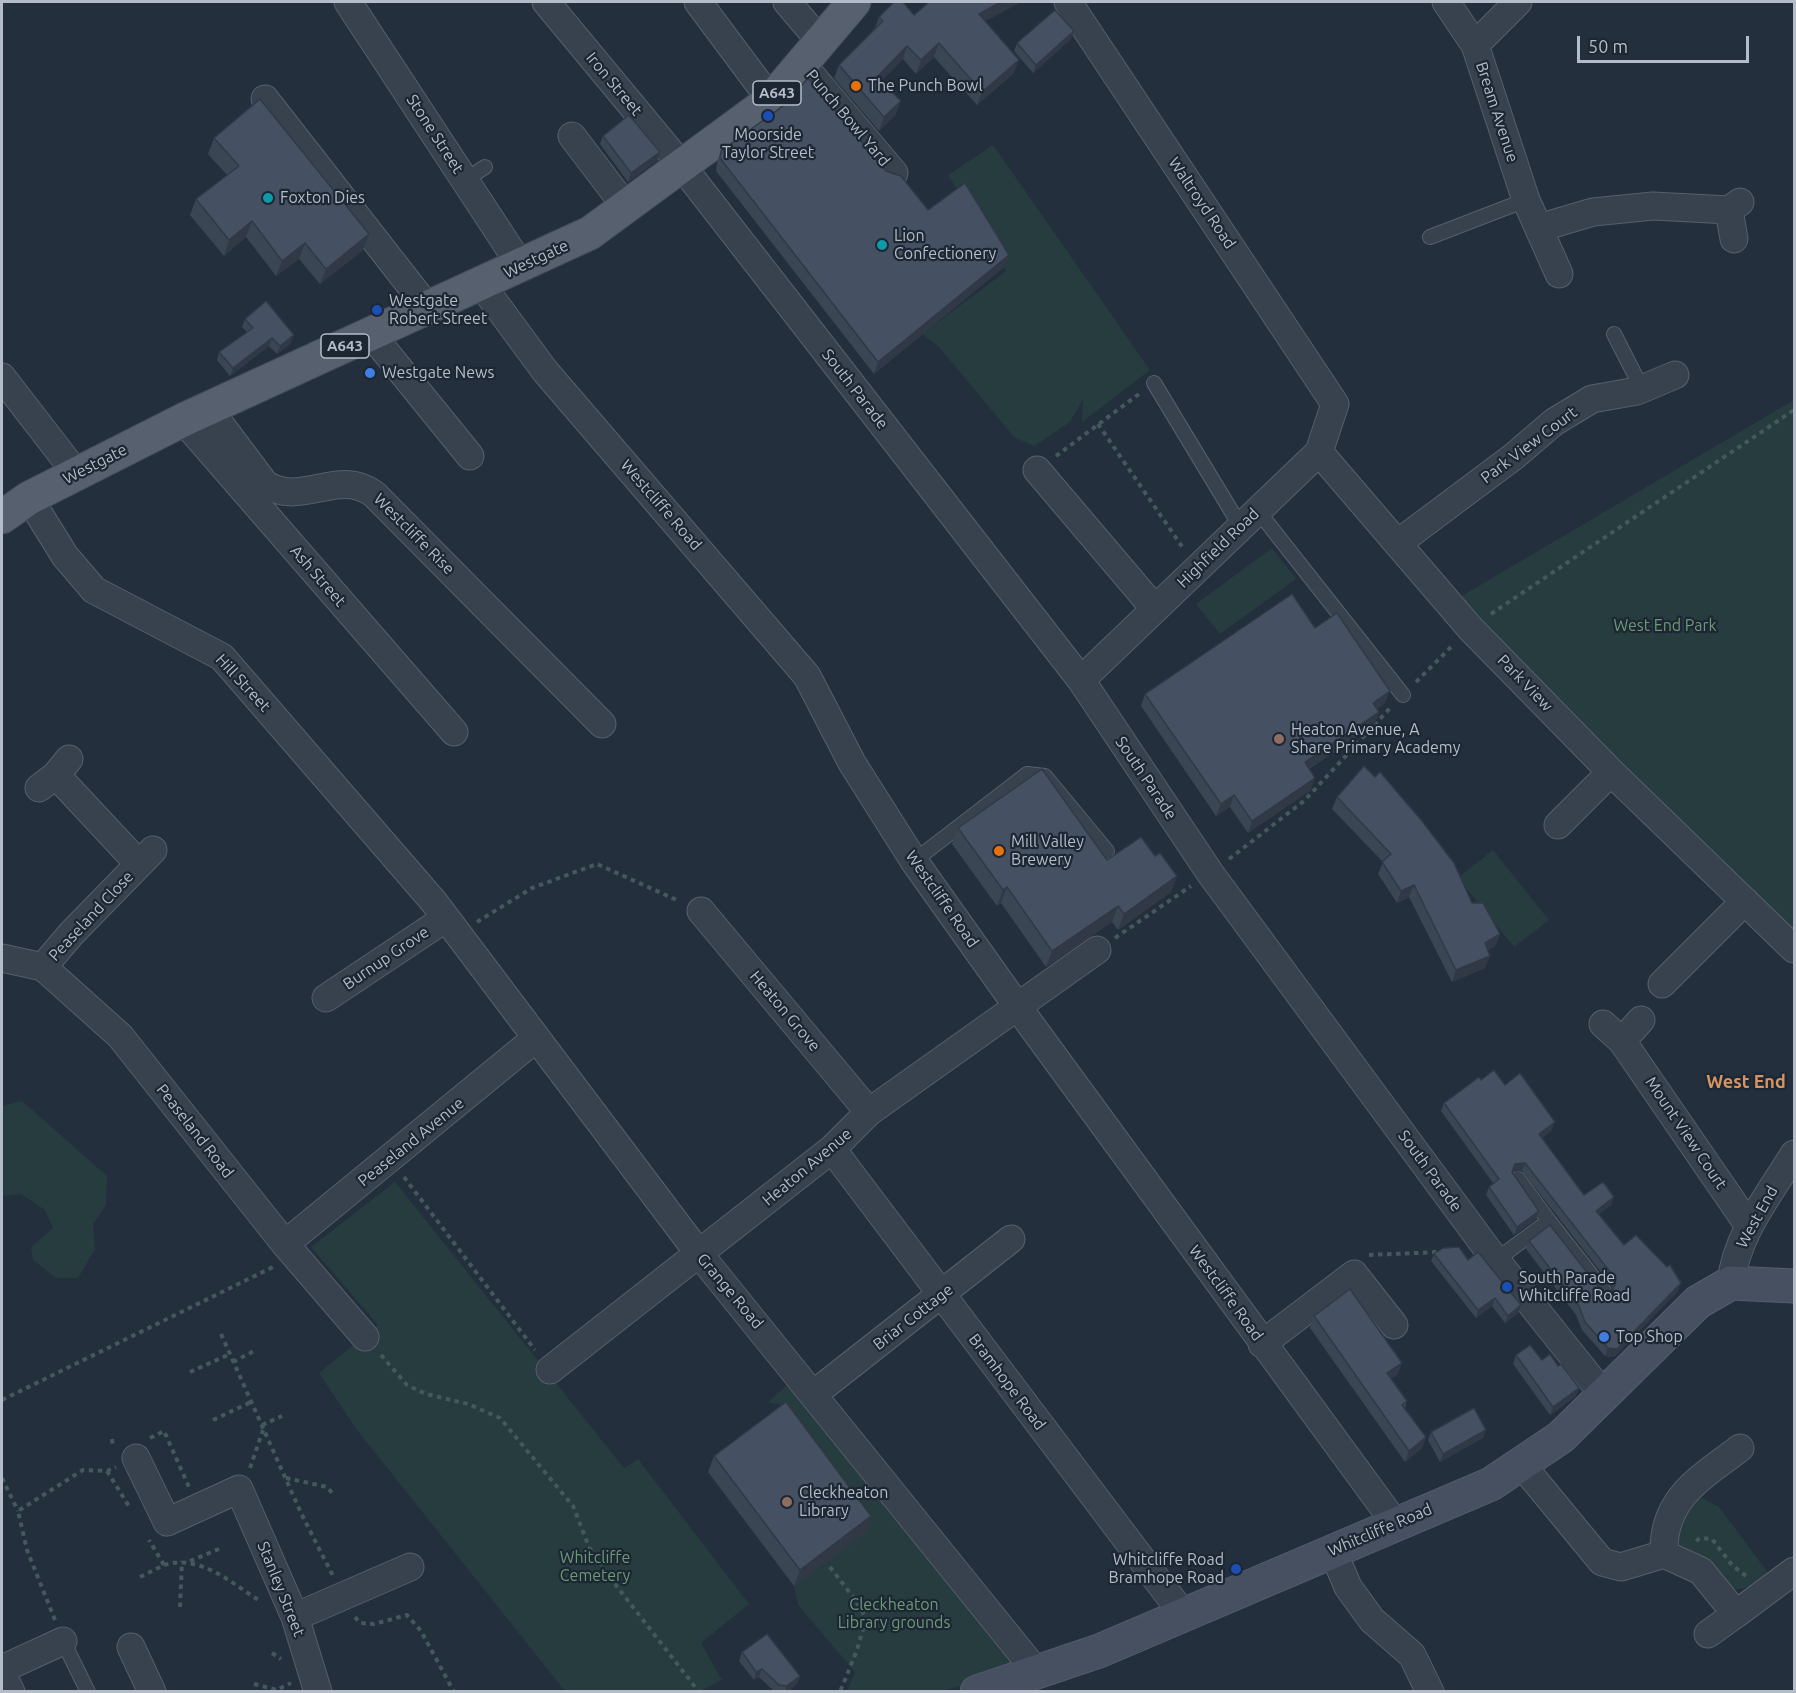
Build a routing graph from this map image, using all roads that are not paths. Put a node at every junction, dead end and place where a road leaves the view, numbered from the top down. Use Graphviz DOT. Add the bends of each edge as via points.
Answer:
graph roads {
  1 [pos="348,2"];
  2 [pos="546,2"];
  3 [pos="698,2"];
  4 [pos="787,2"];
  5 [pos="854,2"];
  6 [pos="1068,2"];
  7 [pos="1446,2"];
  8 [pos="1518,2"];
  9 [pos="1475,45"];
  10 [pos="812,53"];
  11 [pos="265,99"];
  12 [pos="771,100"];
  13 [pos="572,136"];
  14 [pos="682,166"];
  15 [pos="894,173"];
  16 [pos="1526,200"];
  17 [pos="626,207"];
  18 [pos="1539,228"];
  19 [pos="1430,237"];
  20 [pos="1734,239"];
  21 [pos="521,266"];
  22 [pos="1559,274"];
  23 [pos="481,284"];
  24 [pos="428,308"];
  25 [pos="371,334"];
  26 [pos="1614,334"];
  27 [pos="1675,375"];
  28 [pos="2,377"];
  29 [pos="1154,383"];
  30 [pos="1642,389"];
  31 [pos="1335,404"];
  32 [pos="195,414"];
  33 [pos="1319,452"];
  34 [pos="470,456"];
  35 [pos="1037,470"];
  36 [pos="76,473"];
  37 [pos="9,509"];
  38 [pos="1250,519"];
  39 [pos="1398,543"];
  40 [pos="1155,609"];
  41 [pos="1081,680"];
  42 [pos="1403,695"];
  43 [pos="602,724"];
  44 [pos="454,732"];
  45 [pos="1611,771"];
  46 [pos="55,774"];
  47 [pos="1558,825"];
  48 [pos="1107,851"];
  49 [pos="914,861"];
  50 [pos="1745,901"];
  51 [pos="701,911"];
  52 [pos="446,918"];
  53 [pos="1794,949"];
  54 [pos="1097,950"];
  55 [pos="2,958"];
  56 [pos="43,967"];
  57 [pos="1662,984"];
  58 [pos="327,998"];
  59 [pos="1017,1006"];
  60 [pos="1641,1020"];
  61 [pos="535,1039"];
  62 [pos="869,1112"];
  63 [pos="832,1149"];
  64 [pos="1794,1154"];
  65 [pos="1518,1179"];
  66 [pos="1549,1221"];
  67 [pos="1749,1226"];
  68 [pos="1011,1239"];
  69 [pos="290,1250"];
  70 [pos="700,1255"];
  71 [pos="1496,1260"];
  72 [pos="1731,1283"];
  73 [pos="1794,1286"];
  74 [pos="1604,1291"];
  75 [pos="942,1296"];
  76 [pos="1394,1325"];
  77 [pos="365,1336"];
  78 [pos="1262,1344"];
  79 [pos="550,1370"];
  80 [pos="814,1393"];
  81 [pos="1603,1394"];
  82 [pos="1740,1448"];
  83 [pos="135,1458"];
  84 [pos="1522,1465"];
  85 [pos="1395,1523"];
  86 [pos="1332,1550"];
  87 [pos="1664,1554"];
  88 [pos="410,1567"];
  89 [pos="1794,1571"];
  90 [pos="1183,1614"];
  91 [pos="1736,1614"];
  92 [pos="295,1617"];
  93 [pos="1708,1634"];
  94 [pos="63,1641"];
  95 [pos="131,1647"];
  96 [pos="2,1669"];
  97 [pos="1036,1671"];
  98 [pos="2,1674"];
  99 [pos="305,1687"];
  100 [pos="991,1689"];
  101 [pos="11,1692"];
  102 [pos="88,1692"];
  103 [pos="152,1692"];
  104 [pos="1430,1692"];
  1 -- 21 [label="street, Stone Street" via="475,173"];
  2 -- 14 [label="street, Iron Street"];
  3 -- 12 [label="street"];
  4 -- 10 [label="street, Punch Bowl Yard"];
  5 -- 10 [label="main road, Westgate / A643"];
  6 -- 31 [label="street, Waltroyd Road"];
  7 -- 9 [label="street, Bream Avenue"];
  8 -- 9 [label="street"];
  9 -- 16 [label="street, Bream Avenue"];
  10 -- 12 [label="main road, Westgate / A643"];
  10 -- 15 [label="street, Punch Bowl Yard"];
  11 -- 24 [label="street"];
  12 -- 14 [label="main road, Westgate / A643"];
  13 -- 17 [label="street"];
  14 -- 17 [label="main road, Westgate / A643"];
  14 -- 41 [label="street, South Parade"];
  16 -- 18 [label="street, Bream Avenue"];
  16 -- 19 [label="lane"];
  17 -- 21 [label="main road, Westgate / A643" via="590,233"];
  18 -- 20 [label="street" via="1593,212 1653,206 1734,206"];
  18 -- 22 [label="street, Bream Avenue"];
  21 -- 23 [label="main road, Westgate / A643"];
  23 -- 24 [label="main road, Westgate / A643"];
  23 -- 49 [label="street, Westcliffe Road" via="545,371 807,676 852,763"];
  24 -- 25 [label="main road, Westgate / A643"];
  25 -- 32 [label="main road, Westgate / A643"];
  25 -- 34 [label="street"];
  26 -- 30 [label="lane"];
  27 -- 30 [label="street, Park View Court"];
  28 -- 36 [label="street"];
  29 -- 38 [label="lane"];
  30 -- 39 [label="street, Park View Court" via="1592,399 1554,422"];
  31 -- 33 [label="street, Highfield Road"];
  32 -- 36 [label="main road, Westgate / A643"];
  32 -- 43 [label="street, Westcliffe Rise" via="275,491 288,493 349,484 362,485 374,494"];
  32 -- 44 [label="street, Ash Street"];
  33 -- 38 [label="street, Highfield Road"];
  33 -- 39 [label="street, Park View"];
  35 -- 40 [label="street"];
  36 -- 37 [label="main road, Westgate / A643"];
  37 -- 52 [label="street, Hill Street" via="65,556 94,590 222,657"];
  38 -- 40 [label="street, Highfield Road"];
  38 -- 42 [label="lane"];
  39 -- 45 [label="street, Park View" via="1470,627"];
  40 -- 41 [label="street, Highfield Road"];
  41 -- 71 [label="street, South Parade" via="1210,873"];
  45 -- 47 [label="street"];
  45 -- 50 [label="street, Park View"];
  46 -- 56 [label="street, Peaseland Close" via="146,857"];
  48 -- 49 [label="lane" via="1046,776 1027,774"];
  49 -- 59 [label="street, Westcliffe Road"];
  50 -- 53 [label="street, Park View"];
  50 -- 57 [label="street"];
  51 -- 62 [label="street, Heaton Grove"];
  52 -- 58 [label="street, Burnup Grove"];
  52 -- 61 [label="street, Grange Road"];
  54 -- 59 [label="street, Heaton Avenue"];
  55 -- 56 [label="street, Peaseland Road"];
  56 -- 69 [label="street, Peaseland Road" via="120,1036"];
  59 -- 62 [label="street, Heaton Avenue"];
  59 -- 78 [label="street, Westcliffe Road"];
  60 -- 67 [label="street, Mount View Court" via="1613,1032"];
  61 -- 69 [label="street, Peaseland Avenue" via="391,1159"];
  61 -- 70 [label="street, Grange Road"];
  62 -- 63 [label="street, Heaton Avenue"];
  63 -- 70 [label="street, Heaton Avenue"];
  63 -- 75 [label="street, Bramhope Road"];
  64 -- 67 [label="street, West End"];
  65 -- 66 [label="lane"];
  66 -- 71 [label="lane"];
  66 -- 74 [label="lane"];
  67 -- 72 [label="street, West End" via="1733,1262"];
  68 -- 75 [label="street, Briar Cottage"];
  69 -- 77 [label="street, Peaseland Road"];
  70 -- 79 [label="street, Heaton Avenue"];
  70 -- 80 [label="street, Grange Road"];
  71 -- 81 [label="street, South Parade"];
  72 -- 73 [label="main road"];
  72 -- 81 [label="main road, Whitcliffe Road" via="1698,1302"];
  75 -- 80 [label="street, Briar Cottage"];
  75 -- 90 [label="street, Bramhope Road"];
  76 -- 78 [label="street" via="1354,1274"];
  78 -- 85 [label="street, Westcliffe Road"];
  80 -- 97 [label="street, Grange Road"];
  81 -- 84 [label="main road, Whitcliffe Road" via="1561,1437"];
  82 -- 87 [label="street" via="1684,1490 1667,1525"];
  83 -- 92 [label="street, Stanley Street" via="167,1522 239,1489"];
  84 -- 85 [label="main road, Whitcliffe Road" via="1491,1484"];
  84 -- 87 [label="street" via="1602,1562 1621,1567"];
  85 -- 86 [label="main road, Whitcliffe Road"];
  86 -- 90 [label="main road, Whitcliffe Road"];
  86 -- 104 [label="street" via="1347,1587 1372,1620 1412,1655"];
  87 -- 91 [label="street" via="1701,1571"];
  88 -- 92 [label="street"];
  89 -- 91 [label="street"];
  90 -- 97 [label="main road, Whitcliffe Road" via="1099,1651"];
  91 -- 93 [label="street"];
  92 -- 99 [label="street, Stanley Street"];
  94 -- 96 [label="street"];
  94 -- 102 [label="lane"];
  95 -- 103 [label="street"];
  97 -- 100 [label="main road, Whitcliffe Road"];
  98 -- 101 [label="street"];
}
